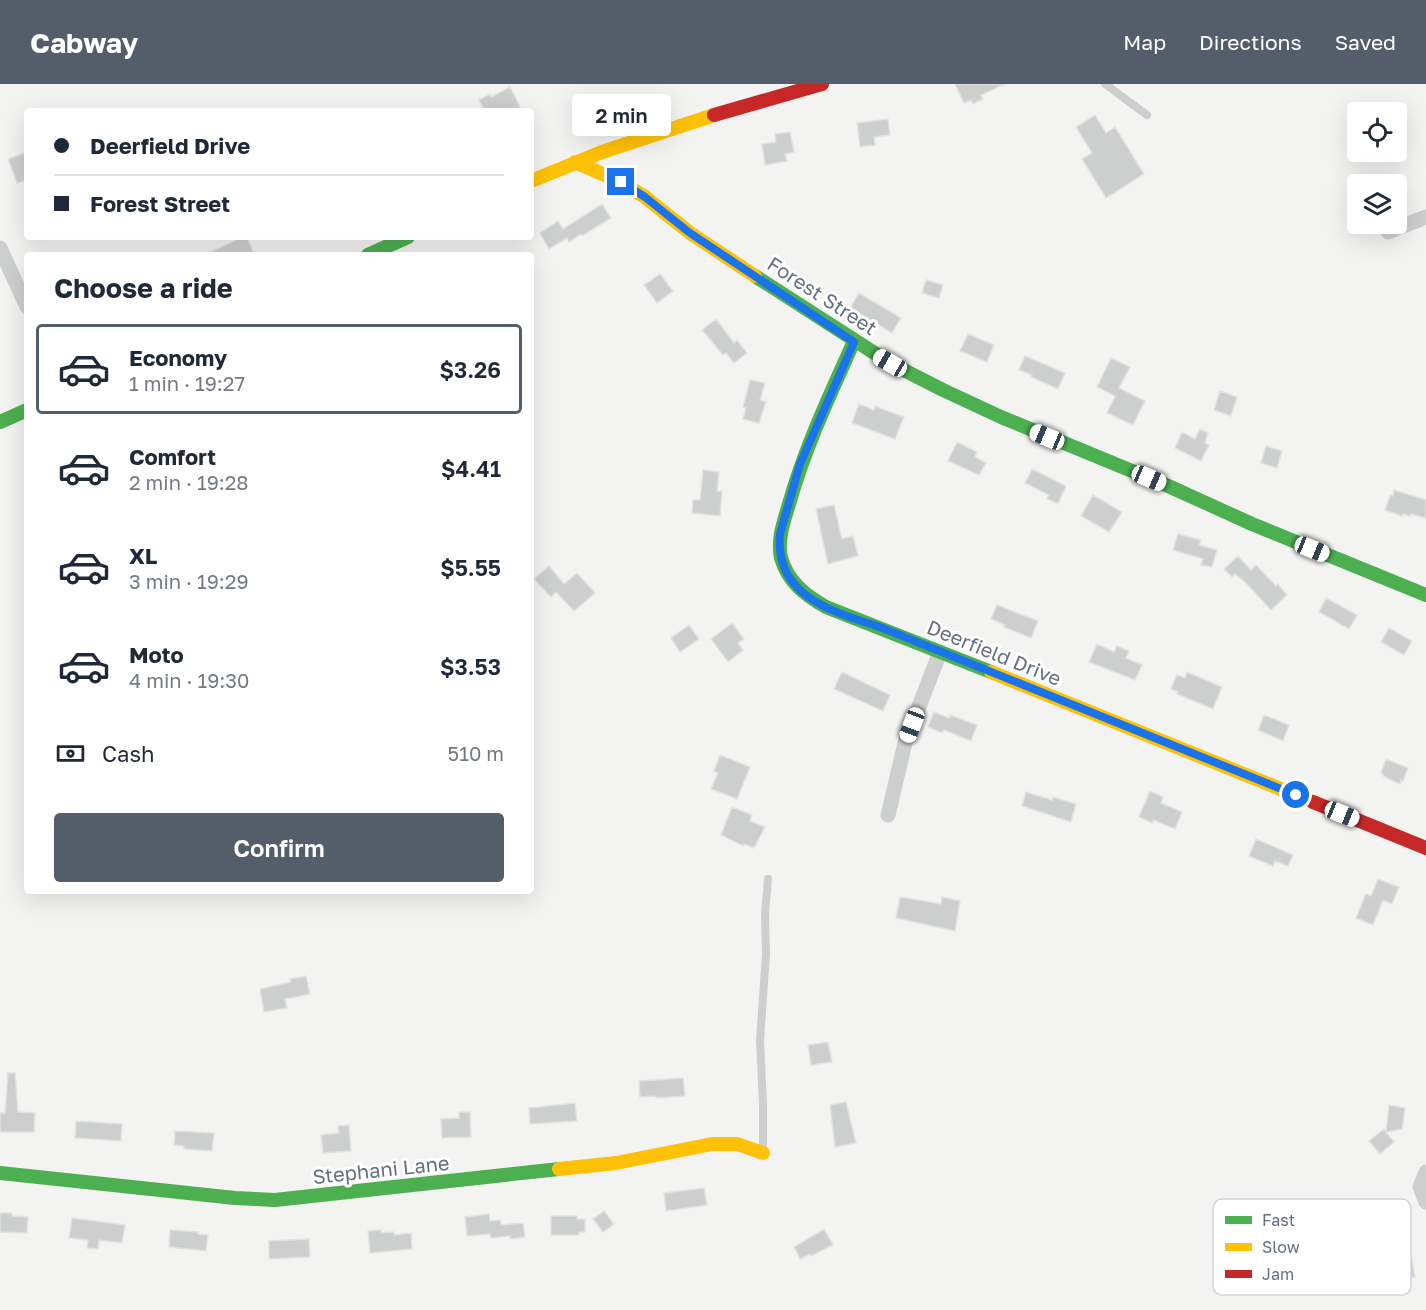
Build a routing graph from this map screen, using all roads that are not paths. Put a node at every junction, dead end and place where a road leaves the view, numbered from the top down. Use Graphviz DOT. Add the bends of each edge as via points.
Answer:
graph roads {
  1 [pos="822,84"];
  2 [pos="1105,84"];
  3 [pos="1147,115"];
  4 [pos="575,162"];
  5 [pos="534,179"];
  6 [pos="1426,217"];
  7 [pos="1407,225"];
  8 [pos="401,240"];
  9 [pos="0,248"];
  10 [pos="375,252"];
  11 [pos="24,300"];
  12 [pos="854,342"];
  13 [pos="24,411"];
  14 [pos="0,422"];
  15 [pos="1426,595"];
  16 [pos="940,652"];
  17 [pos="888,815"];
  18 [pos="1426,848"];
  19 [pos="768,879"];
  20 [pos="763,1153"];
  21 [pos="1426,1172"];
  22 [pos="0,1173"];
  23 [pos="1426,1202"];
  1 -- 4 [label="street" via="651,134"];
  2 -- 3 [label="lane"];
  4 -- 5 [label="street"];
  4 -- 12 [label="street, Forest Street" via="645,197 690,233"];
  6 -- 7 [label="street"];
  8 -- 10 [label="street"];
  9 -- 11 [label="street"];
  12 -- 15 [label="street, Forest Street" via="1001,417"];
  12 -- 16 [label="street, Deerfield Drive" via="800,464 780,534 782,565 797,587 822,606"];
  13 -- 14 [label="street"];
  16 -- 17 [label="street" via="904,745"];
  16 -- 18 [label="street, Deerfield Drive"];
  19 -- 20 [label="lane" via="760,1040"];
  20 -- 22 [label="street, Stephani Lane" via="737,1144 712,1144 616,1163 274,1200"];
  21 -- 23 [label="street" via="1420,1187"];
}
